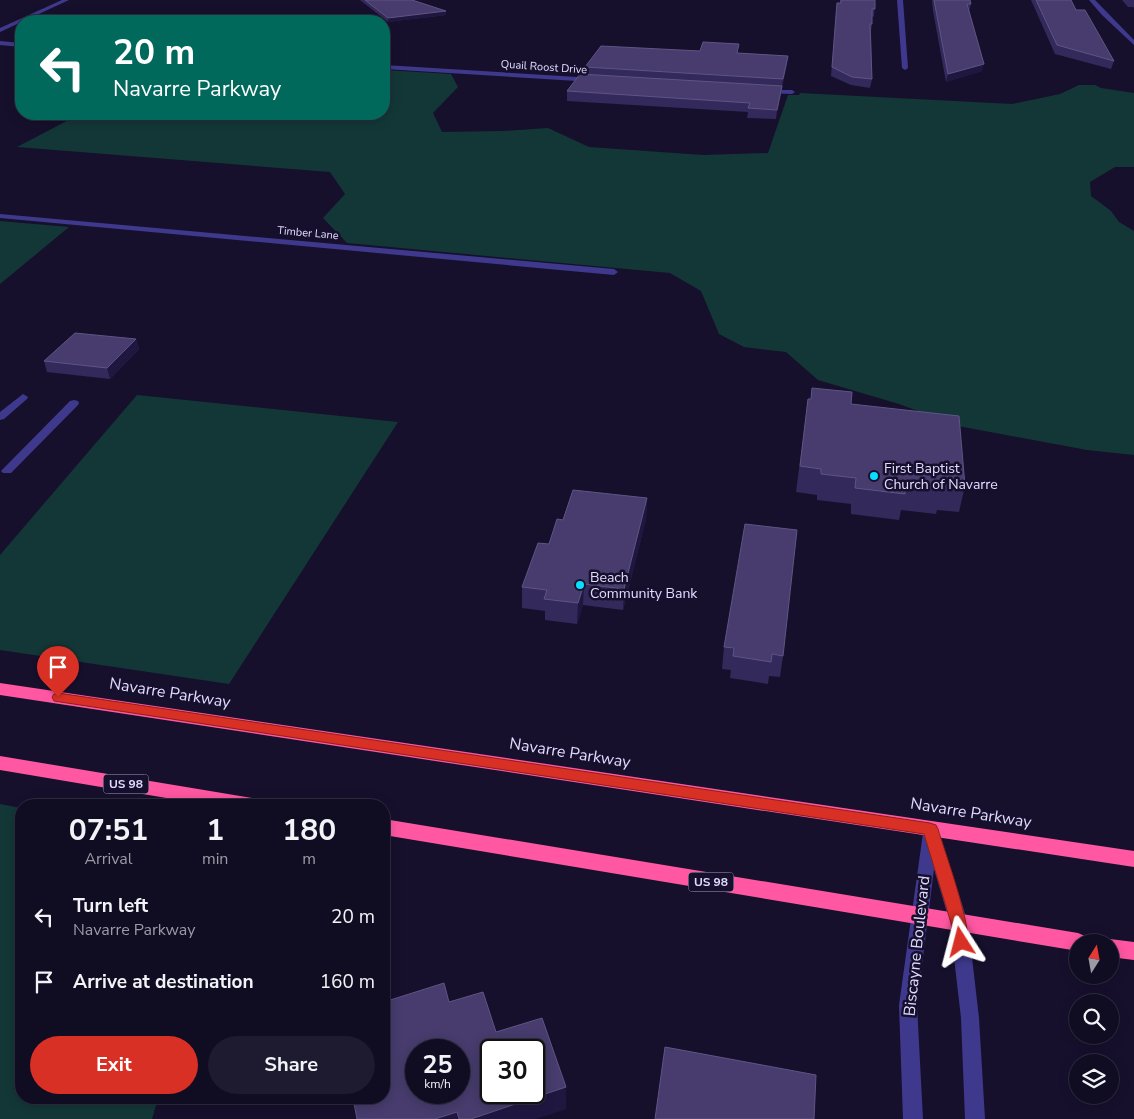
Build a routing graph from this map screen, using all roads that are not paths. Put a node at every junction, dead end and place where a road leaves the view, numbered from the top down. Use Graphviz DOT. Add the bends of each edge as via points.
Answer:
graph roads {
  1 [pos="66,0"];
  2 [pos="900,0"];
  3 [pos="1092,0"];
  4 [pos="33,15"];
  5 [pos="15,23"];
  6 [pos="0,30"];
  7 [pos="0,43"];
  8 [pos="1134,43"];
  9 [pos="15,44"];
  10 [pos="390,67"];
  11 [pos="905,68"];
  12 [pos="603,81"];
  13 [pos="762,90"];
  14 [pos="792,92"];
  15 [pos="0,216"];
  16 [pos="614,272"];
  17 [pos="23,397"];
  18 [pos="74,403"];
  19 [pos="0,417"];
  20 [pos="2,473"];
  21 [pos="0,689"];
  22 [pos="0,763"];
  23 [pos="216,799"];
  24 [pos="390,828"];
  25 [pos="930,829"];
  26 [pos="1134,860"];
  27 [pos="920,917"];
  28 [pos="958,923"];
  29 [pos="1069,941"];
  30 [pos="1119,950"];
  31 [pos="1134,952"];
  32 [pos="912,1119"];
  33 [pos="975,1119"];
  1 -- 4 [label="street"];
  2 -- 11 [label="street"];
  3 -- 8 [label="street"];
  5 -- 6 [label="street"];
  7 -- 9 [label="street"];
  10 -- 12 [label="street, Quail Roost Drive"];
  13 -- 14 [label="street"];
  15 -- 16 [label="street, Timber Lane"];
  17 -- 19 [label="street"];
  18 -- 20 [label="street"];
  21 -- 25 [label="highway, Navarre Parkway"];
  22 -- 23 [label="highway, US 98"];
  24 -- 27 [label="highway, US 98"];
  25 -- 26 [label="highway, Navarre Parkway"];
  25 -- 27 [label="street, Biscayne Boulevard"];
  25 -- 28 [label="street, Biscayne Boulevard"];
  27 -- 28 [label="highway, US 98"];
  27 -- 32 [label="street, Biscayne Boulevard" via="908,1005"];
  28 -- 29 [label="highway, US 98"];
  28 -- 33 [label="street, Biscayne Boulevard" via="970,1018"];
  30 -- 31 [label="highway"];
}
